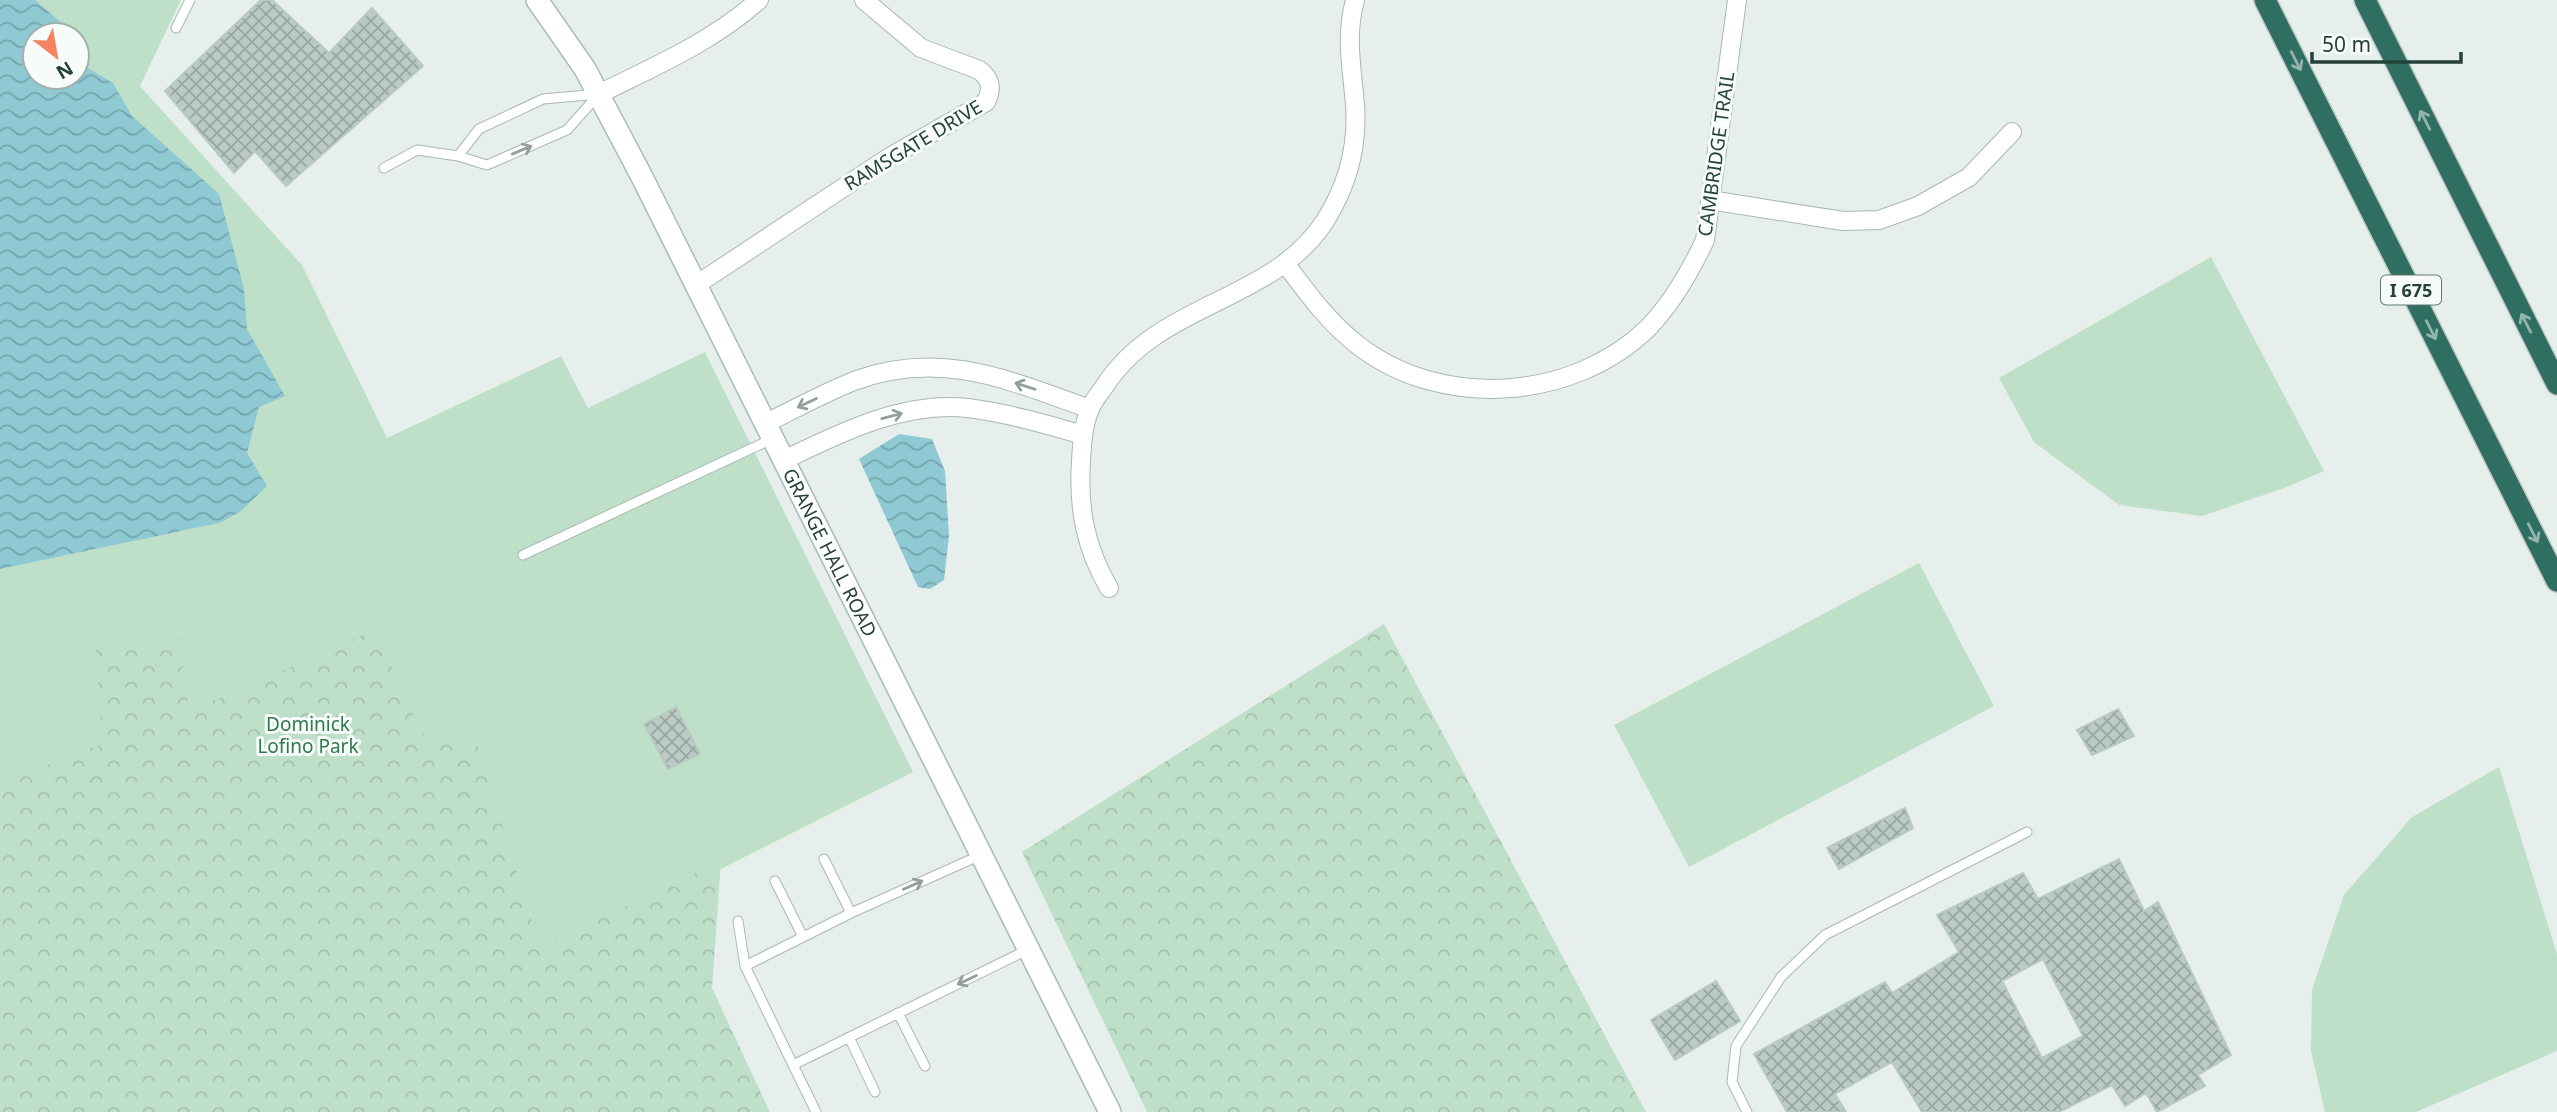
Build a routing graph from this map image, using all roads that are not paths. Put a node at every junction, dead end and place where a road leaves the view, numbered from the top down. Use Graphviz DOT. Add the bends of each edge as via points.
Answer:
graph roads {
  1 [pos="190,0"];
  2 [pos="537,0"];
  3 [pos="759,0"];
  4 [pos="864,0"];
  5 [pos="1355,0"];
  6 [pos="1737,0"];
  7 [pos="2265,0"];
  8 [pos="2365,0"];
  9 [pos="176,28"];
  10 [pos="599,94"];
  11 [pos="2012,132"];
  12 [pos="458,156"];
  13 [pos="384,168"];
  14 [pos="1710,200"];
  15 [pos="1285,263"];
  16 [pos="696,285"];
  17 [pos="2557,384"];
  18 [pos="1090,409"];
  19 [pos="770,431"];
  20 [pos="1083,435"];
  21 [pos="784,460"];
  22 [pos="523,555"];
  23 [pos="2557,581"];
  24 [pos="1109,588"];
  25 [pos="2027,832"];
  26 [pos="981,855"];
  27 [pos="824,859"];
  28 [pos="775,881"];
  29 [pos="850,913"];
  30 [pos="738,921"];
  31 [pos="803,937"];
  32 [pos="1028,950"];
  33 [pos="745,966"];
  34 [pos="898,1013"];
  35 [pos="849,1037"];
  36 [pos="793,1065"];
  37 [pos="925,1066"];
  38 [pos="875,1092"];
  39 [pos="816,1112"];
  40 [pos="1110,1112"];
  41 [pos="1747,1112"];
  1 -- 9 [label="lane"];
  2 -- 10 [label="street, GRANGE HALL ROAD"];
  3 -- 10 [label="street" via="709,38"];
  4 -- 16 [label="street, RAMSGATE DRIVE" via="921,48 987,76 990,93 986,102 878,164"];
  5 -- 15 [label="street" via="1348,36 1355,119 1349,168 1324,222"];
  6 -- 14 [label="street, CAMBRIDGE TRAIL"];
  7 -- 23 [label="highway, I 675, one-way"];
  17 -- 8 [label="highway, one-way"];
  10 -- 12 [label="lane" via="543,99 479,129"];
  12 -- 10 [label="lane, one-way" via="486,165 567,130"];
  10 -- 16 [label="street, GRANGE HALL ROAD"];
  11 -- 14 [label="street" via="1969,177 1918,206 1880,220 1843,221"];
  12 -- 13 [label="lane" via="417,150"];
  14 -- 15 [label="street, CAMBRIDGE TRAIL" via="1705,240 1690,272 1647,328 1589,368 1556,381 1522,387 1486,390 1451,386 1388,364 1334,325"];
  15 -- 18 [label="street" via="1143,343 1124,360"];
  16 -- 19 [label="street, GRANGE HALL ROAD"];
  18 -- 19 [label="street, one-way" via="986,373 920,367 856,381"];
  18 -- 20 [label="street"];
  19 -- 21 [label="street, GRANGE HALL ROAD"];
  19 -- 22 [label="lane"];
  21 -- 20 [label="street, one-way" via="833,436 921,409 965,408 1011,415"];
  20 -- 24 [label="street" via="1080,510 1090,551"];
  21 -- 26 [label="street, GRANGE HALL ROAD"];
  25 -- 41 [label="lane" via="1825,935 1781,977 1736,1046 1732,1082"];
  29 -- 26 [label="lane, one-way"];
  26 -- 32 [label="street, GRANGE HALL ROAD"];
  27 -- 29 [label="lane"];
  28 -- 31 [label="lane"];
  29 -- 31 [label="lane"];
  30 -- 33 [label="lane"];
  31 -- 33 [label="lane"];
  32 -- 34 [label="lane, one-way"];
  32 -- 40 [label="street, GRANGE HALL ROAD"];
  33 -- 36 [label="lane"];
  34 -- 35 [label="lane"];
  34 -- 37 [label="lane"];
  35 -- 36 [label="lane"];
  35 -- 38 [label="lane"];
  36 -- 39 [label="lane"];
}
